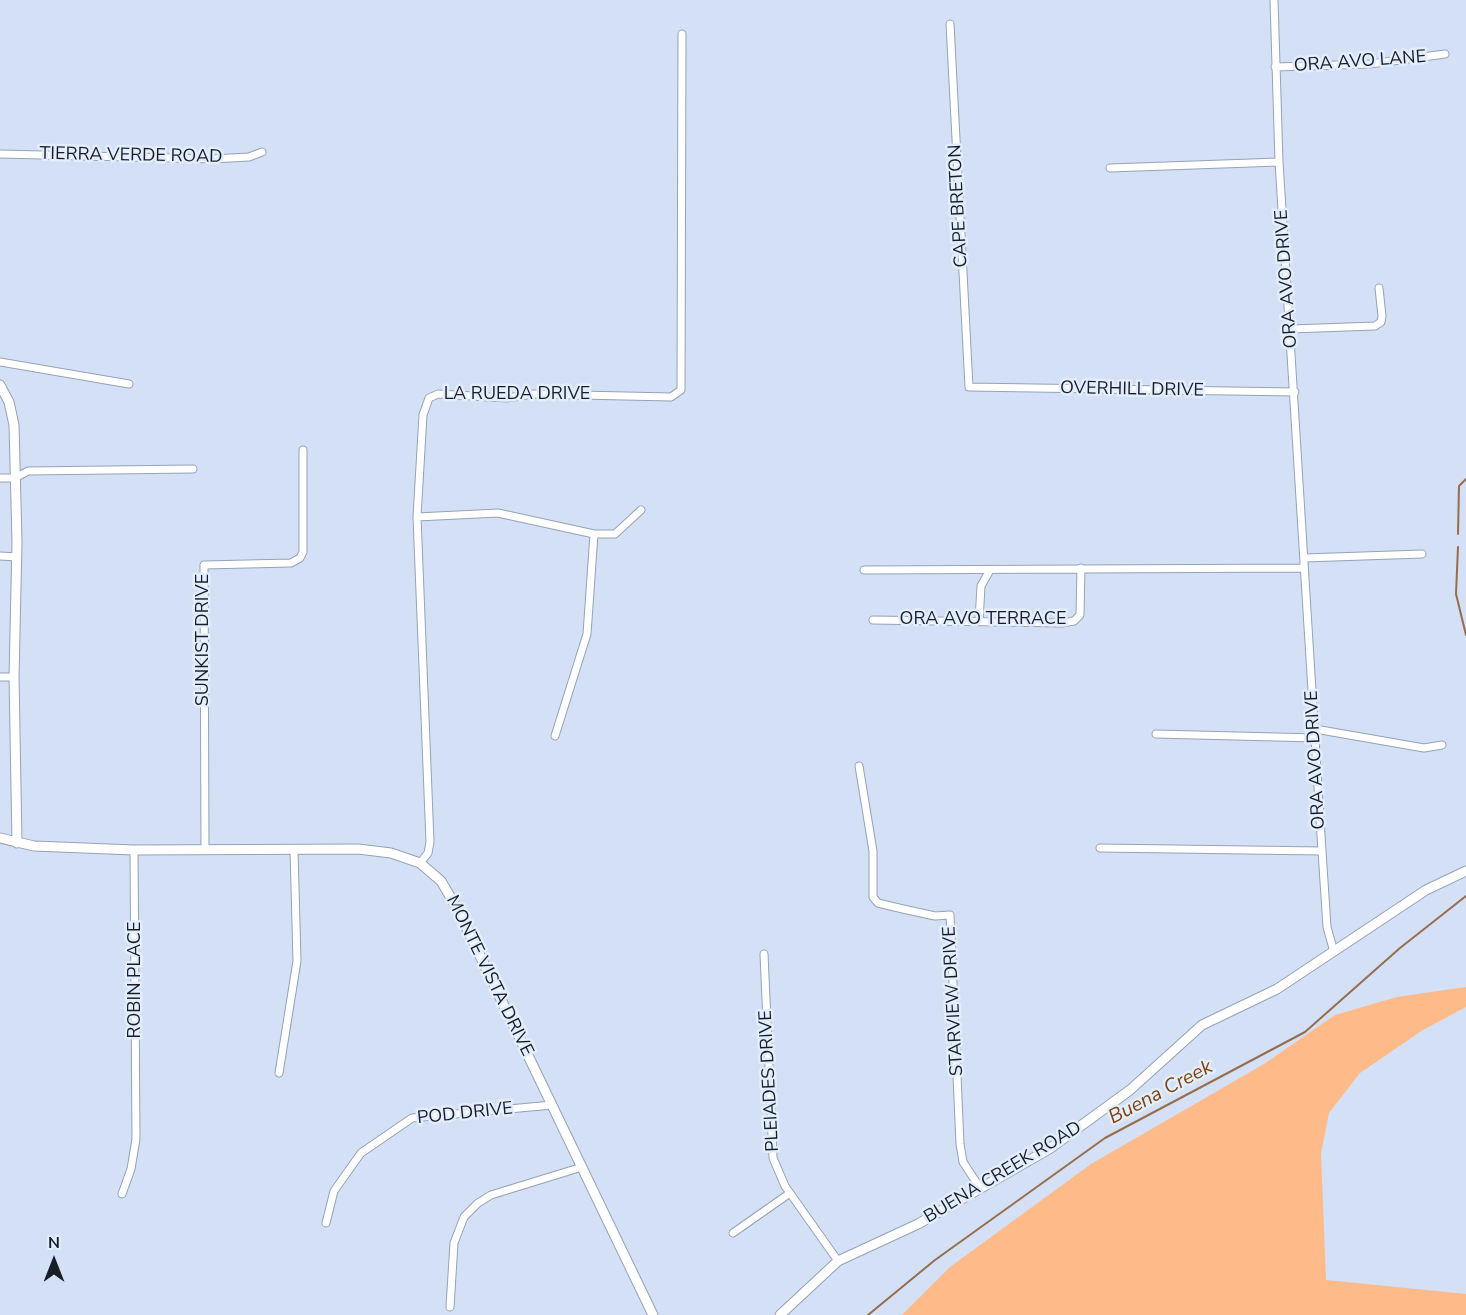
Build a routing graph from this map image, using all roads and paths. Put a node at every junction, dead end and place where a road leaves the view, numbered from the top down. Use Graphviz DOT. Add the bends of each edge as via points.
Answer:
graph roads {
  1 [pos="1274,0"];
  2 [pos="950,24"];
  3 [pos="682,34"];
  4 [pos="1445,54"];
  5 [pos="1275,67"];
  6 [pos="262,152"];
  7 [pos="0,154"];
  8 [pos="1279,162"];
  9 [pos="1110,168"];
  10 [pos="1379,288"];
  11 [pos="1290,329"];
  12 [pos="0,362"];
  13 [pos="129,384"];
  14 [pos="0,385"];
  15 [pos="969,387"];
  16 [pos="1295,392"];
  17 [pos="303,450"];
  18 [pos="193,469"];
  19 [pos="0,478"];
  20 [pos="15,478"];
  21 [pos="641,510"];
  22 [pos="417,517"];
  23 [pos="594,534"];
  24 [pos="1422,554"];
  25 [pos="0,556"];
  26 [pos="17,557"];
  27 [pos="1304,558"];
  28 [pos="1081,568"];
  29 [pos="1304,568"];
  30 [pos="864,570"];
  31 [pos="990,570"];
  32 [pos="873,620"];
  33 [pos="979,621"];
  34 [pos="0,677"];
  35 [pos="14,677"];
  36 [pos="1315,729"];
  37 [pos="1155,734"];
  38 [pos="555,736"];
  39 [pos="1316,738"];
  40 [pos="1442,745"];
  41 [pos="859,766"];
  42 [pos="0,838"];
  43 [pos="17,843"];
  44 [pos="1100,848"];
  45 [pos="134,850"];
  46 [pos="205,850"];
  47 [pos="294,850"];
  48 [pos="1322,851"];
  49 [pos="420,863"];
  50 [pos="1466,871"];
  51 [pos="1334,952"];
  52 [pos="764,954"];
  53 [pos="279,1073"];
  54 [pos="552,1105"];
  55 [pos="582,1167"];
  56 [pos="980,1188"];
  57 [pos="790,1192"];
  58 [pos="122,1194"];
  59 [pos="326,1223"];
  60 [pos="733,1233"];
  61 [pos="838,1261"];
  62 [pos="450,1306"];
  63 [pos="653,1315"];
  64 [pos="780,1315"];
  1 -- 5 [label="street, ORA AVO DRIVE"];
  2 -- 15 [label="street, CAPE BRETON"];
  3 -- 22 [label="street, LA RUEDA DRIVE" via="681,390 671,397 433,395 423,415"];
  4 -- 5 [label="street, ORA AVO LANE" via="1370,64"];
  5 -- 8 [label="street, ORA AVO DRIVE"];
  6 -- 7 [label="street, TIERRA VERDE ROAD" via="249,157 212,159"];
  8 -- 9 [label="street"];
  8 -- 11 [label="street, ORA AVO DRIVE"];
  10 -- 11 [label="street" via="1382,316 1375,326"];
  11 -- 16 [label="street, ORA AVO DRIVE"];
  12 -- 13 [label="street"];
  14 -- 20 [label="main road" via="14,425"];
  15 -- 16 [label="street, OVERHILL DRIVE"];
  16 -- 27 [label="street, ORA AVO DRIVE"];
  17 -- 46 [label="street, SUNKIST DRIVE" via="300,558 291,563 204,565"];
  18 -- 20 [label="street" via="28,471"];
  19 -- 20 [label="street"];
  20 -- 26 [label="main road"];
  21 -- 23 [label="street" via="615,534"];
  22 -- 23 [label="street" via="498,513"];
  22 -- 49 [label="street, LA RUEDA DRIVE" via="430,842"];
  23 -- 38 [label="street" via="587,634"];
  24 -- 27 [label="street"];
  25 -- 26 [label="street"];
  26 -- 35 [label="main road"];
  27 -- 29 [label="street, ORA AVO DRIVE"];
  28 -- 29 [label="street"];
  28 -- 31 [label="street"];
  28 -- 33 [label="street, ORA AVO TERRACE" via="1080,615 1074,621"];
  29 -- 36 [label="street, ORA AVO DRIVE"];
  30 -- 31 [label="street"];
  31 -- 33 [label="street" via="981,586"];
  32 -- 33 [label="street, ORA AVO TERRACE"];
  34 -- 35 [label="street"];
  35 -- 43 [label="main road"];
  36 -- 39 [label="street, ORA AVO DRIVE"];
  36 -- 40 [label="street" via="1424,748"];
  37 -- 39 [label="street"];
  39 -- 48 [label="street, ORA AVO DRIVE"];
  41 -- 56 [label="street, STARVIEW DRIVE" via="873,851 873,897 878,903 903,909 950,915 960,1144 963,1162"];
  42 -- 43 [label="main road, MONTE VISTA DRIVE"];
  43 -- 45 [label="main road, MONTE VISTA DRIVE"];
  44 -- 48 [label="street"];
  45 -- 46 [label="main road, MONTE VISTA DRIVE"];
  45 -- 58 [label="street, ROBIN PLACE" via="137,1109 131,1169"];
  46 -- 47 [label="main road, MONTE VISTA DRIVE"];
  47 -- 49 [label="main road, MONTE VISTA DRIVE" via="358,849 391,853"];
  47 -- 53 [label="street" via="297,961"];
  48 -- 51 [label="street, ORA AVO DRIVE" via="1327,927"];
  49 -- 54 [label="main road, MONTE VISTA DRIVE" via="441,881 458,910"];
  50 -- 51 [label="main road, BUENA CREEK ROAD" via="1426,890"];
  51 -- 56 [label="main road, BUENA CREEK ROAD" via="1277,989 1202,1025 1093,1118 1049,1149"];
  52 -- 57 [label="street, PLEIADES DRIVE" via="771,1144 777,1170"];
  54 -- 55 [label="main road, MONTE VISTA DRIVE"];
  54 -- 59 [label="street, POD DRIVE" via="412,1118 361,1153 334,1191"];
  55 -- 62 [label="street" via="491,1195 464,1217 453,1243"];
  55 -- 63 [label="main road, MONTE VISTA DRIVE"];
  56 -- 61 [label="main road, BUENA CREEK ROAD" via="918,1224"];
  57 -- 60 [label="street"];
  57 -- 61 [label="street, PLEIADES DRIVE"];
  61 -- 64 [label="main road, BUENA CREEK ROAD"];
}
